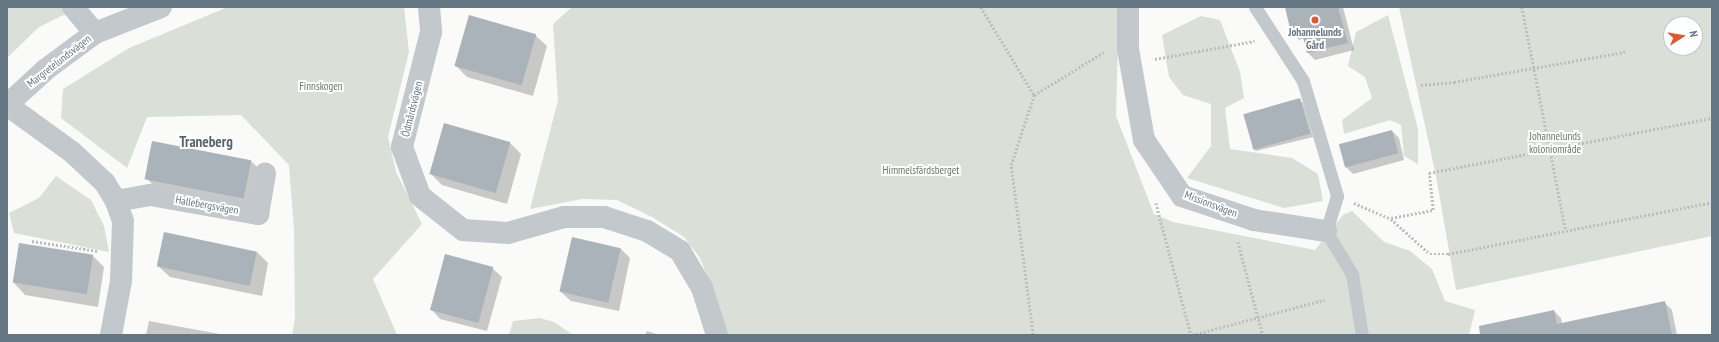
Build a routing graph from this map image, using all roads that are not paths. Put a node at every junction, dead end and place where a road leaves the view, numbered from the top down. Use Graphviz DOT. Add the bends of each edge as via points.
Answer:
graph roads {
  1 [pos="73,7"];
  2 [pos="161,7"];
  3 [pos="429,7"];
  4 [pos="1128,7"];
  5 [pos="1255,7"];
  6 [pos="95,33"];
  7 [pos="7,105"];
  8 [pos="265,174"];
  9 [pos="116,201"];
  10 [pos="1326,231"];
  11 [pos="111,335"];
  12 [pos="717,335"];
  13 [pos="1362,335"];
  1 -- 6 [label="street"];
  2 -- 6 [label="street, Margretelundsvägen"];
  3 -- 12 [label="street, Ödmårdsvägen" via="431,32 402,147 420,196 463,230 508,233 564,217 604,217 647,231 680,251 702,288"];
  4 -- 10 [label="street, Missionsvägen" via="1129,56 1144,140 1182,196 1254,220"];
  5 -- 10 [label="lane" via="1303,81 1336,196"];
  6 -- 7 [label="street, Margretelundsvägen" via="45,70"];
  7 -- 9 [label="street" via="72,152 105,183"];
  8 -- 9 [label="street, Hallebergsvägen" via="258,214 150,195"];
  9 -- 11 [label="street" via="123,221 122,255 121,281"];
  10 -- 13 [label="lane" via="1352,274"];
}
